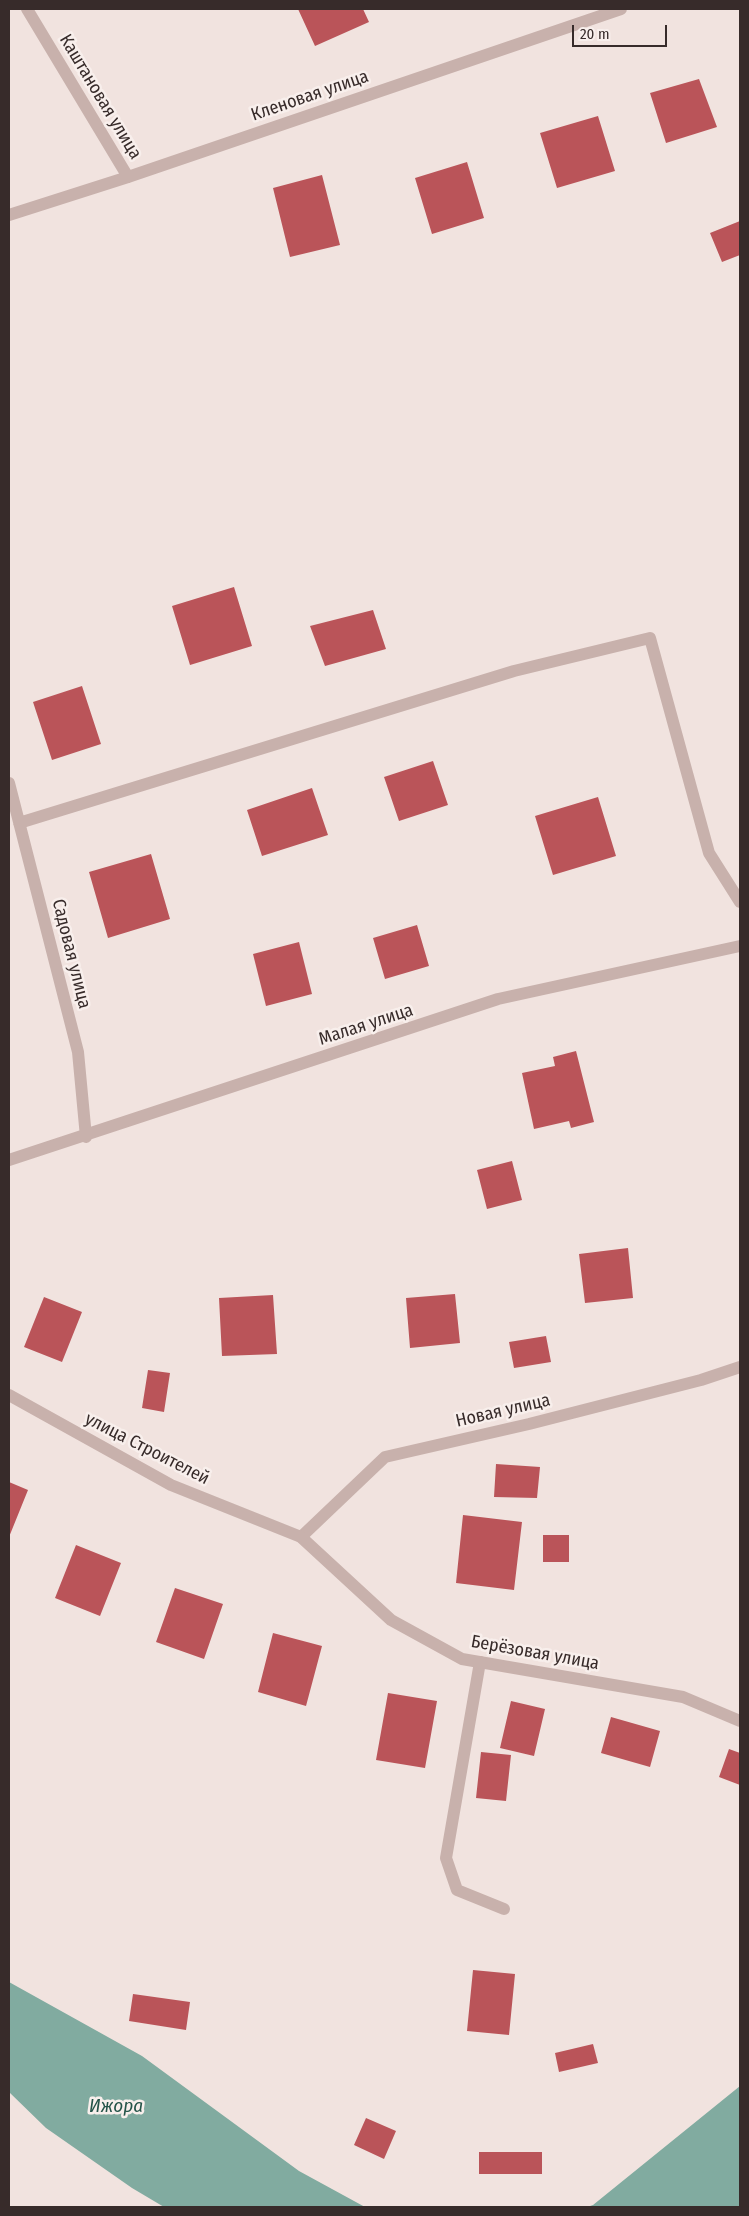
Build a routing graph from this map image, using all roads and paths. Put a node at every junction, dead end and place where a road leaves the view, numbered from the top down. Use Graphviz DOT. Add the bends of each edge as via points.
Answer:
graph roads {
  1 [pos="27,9"];
  2 [pos="621,9"];
  3 [pos="128,177"];
  4 [pos="9,215"];
  5 [pos="9,783"];
  6 [pos="19,823"];
  7 [pos="740,902"];
  8 [pos="740,946"];
  9 [pos="86,1137"];
  10 [pos="9,1160"];
  11 [pos="740,1367"];
  12 [pos="9,1395"];
  13 [pos="301,1536"];
  14 [pos="480,1662"];
  15 [pos="740,1721"];
  16 [pos="504,1909"];
  1 -- 3 [label="street, Каштановая улица"];
  2 -- 3 [label="street, Кленовая улица"];
  3 -- 4 [label="street, Кленовая улица"];
  5 -- 6 [label="street, Садовая улица"];
  6 -- 7 [label="street" via="514,671 650,638 710,853"];
  6 -- 9 [label="street, Садовая улица" via="78,1052"];
  8 -- 9 [label="street, Малая улица" via="498,999"];
  9 -- 10 [label="street, Малая улица"];
  11 -- 13 [label="street, Новая улица" via="548,1419 385,1457"];
  12 -- 13 [label="street, улица Строителей" via="171,1485"];
  13 -- 14 [label="street, Берёзовая улица" via="392,1620 462,1659"];
  14 -- 15 [label="street, Берёзовая улица" via="682,1697"];
  14 -- 16 [label="street" via="446,1858 457,1890"];
}
